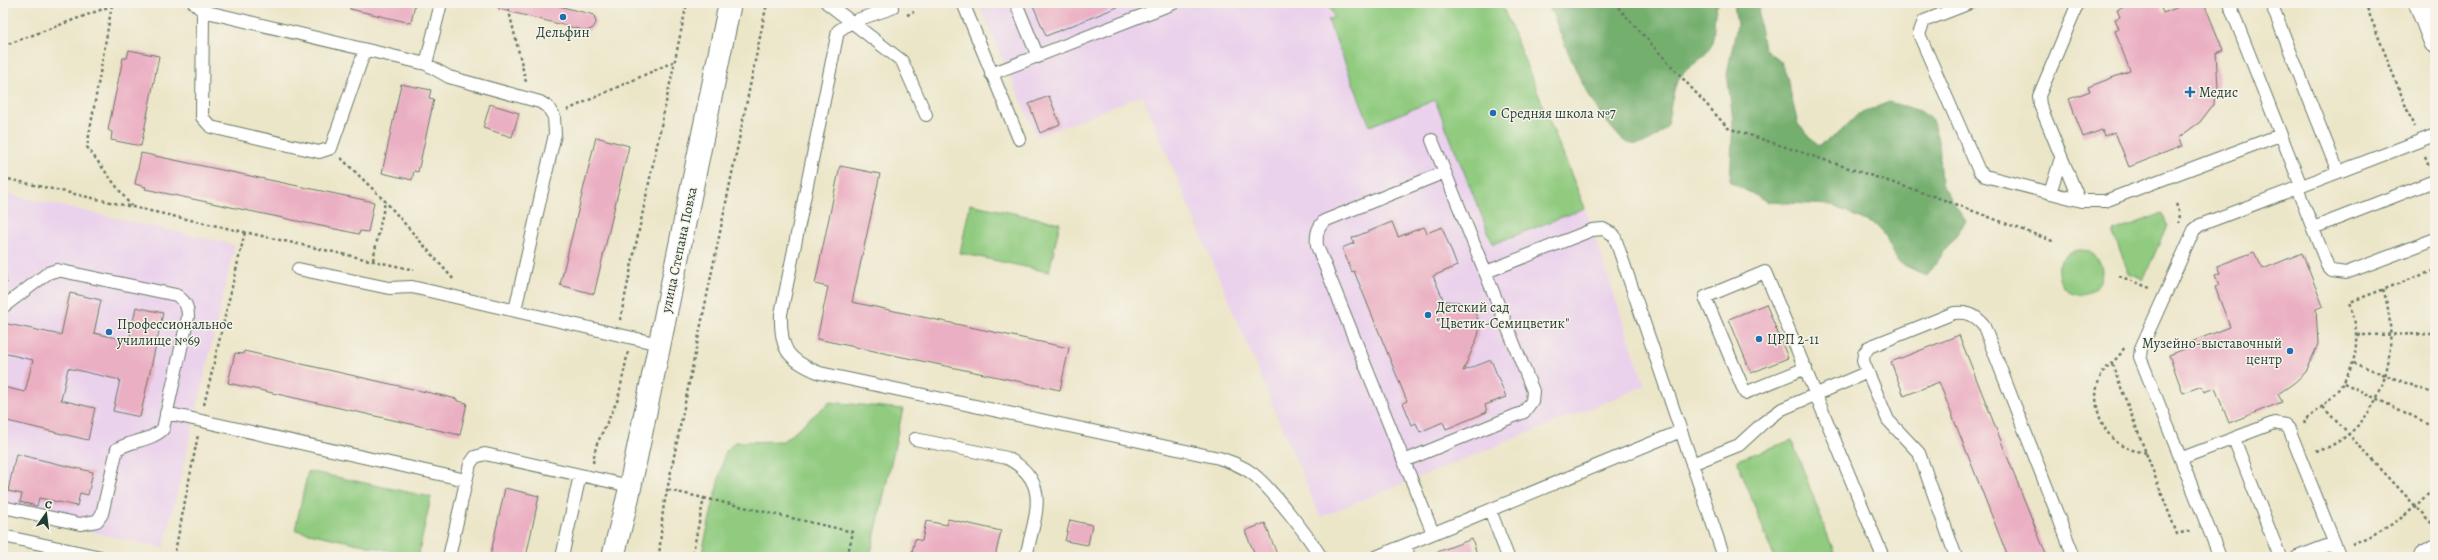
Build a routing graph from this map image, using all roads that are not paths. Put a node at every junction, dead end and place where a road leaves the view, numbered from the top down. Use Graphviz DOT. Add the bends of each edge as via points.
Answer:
graph roads {
  1 [pos="441,3"];
  2 [pos="730,3"];
  3 [pos="827,3"];
  4 [pos="963,3"];
  5 [pos="1016,3"];
  6 [pos="1174,3"];
  7 [pos="1970,3"];
  8 [pos="2078,3"];
  9 [pos="2229,3"];
  10 [pos="2271,3"];
  11 [pos="2420,3"];
  12 [pos="199,7"];
  13 [pos="892,8"];
  14 [pos="851,22"];
  15 [pos="2435,42"];
  16 [pos="365,50"];
  17 [pos="1038,57"];
  18 [pos="426,64"];
  19 [pos="991,74"];
  20 [pos="926,116"];
  21 [pos="2280,134"];
  22 [pos="2435,135"];
  23 [pos="1019,139"];
  24 [pos="1432,140"];
  25 [pos="2061,158"];
  26 [pos="1445,172"];
  27 [pos="2338,172"];
  28 [pos="2434,181"];
  29 [pos="2299,187"];
  30 [pos="2050,193"];
  31 [pos="2079,200"];
  32 [pos="2313,228"];
  33 [pos="2435,239"];
  34 [pos="298,269"];
  35 [pos="1486,272"];
  36 [pos="3,307"];
  37 [pos="515,310"];
  38 [pos="659,344"];
  39 [pos="1806,368"];
  40 [pos="1868,372"];
  41 [pos="1817,394"];
  42 [pos="166,413"];
  43 [pos="1681,432"];
  44 [pos="2234,438"];
  45 [pos="915,439"];
  46 [pos="2182,458"];
  47 [pos="1404,461"];
  48 [pos="1692,464"];
  49 [pos="574,474"];
  50 [pos="466,480"];
  51 [pos="629,491"];
  52 [pos="3,507"];
  53 [pos="1490,510"];
  54 [pos="1433,533"];
  55 [pos="3,536"];
  56 [pos="2334,543"];
  57 [pos="1405,545"];
  58 [pos="2435,552"];
  59 [pos="101,557"];
  60 [pos="449,557"];
  61 [pos="562,557"];
  62 [pos="613,557"];
  63 [pos="626,557"];
  64 [pos="1026,557"];
  65 [pos="1321,557"];
  66 [pos="1376,557"];
  67 [pos="1409,557"];
  68 [pos="1508,557"];
  69 [pos="1724,557"];
  70 [pos="1883,557"];
  71 [pos="1956,557"];
  72 [pos="2074,557"];
  73 [pos="2220,557"];
  74 [pos="2280,557"];
  75 [pos="2297,557"];
  76 [pos="2340,557"];
  77 [pos="2425,557"];
  1 -- 18 [label="lane"];
  2 -- 38 [label="street, улица Степана Повха"];
  3 -- 14 [label="lane"];
  4 -- 19 [label="lane"];
  5 -- 17 [label="lane"];
  6 -- 17 [label="lane"];
  7 -- 30 [label="lane" via="1924,21 1920,27 1920,40 1979,171 1984,176"];
  8 -- 25 [label="lane" via="2039,96 2040,105"];
  9 -- 21 [label="lane"];
  10 -- 27 [label="lane"];
  11 -- 15 [label="street"];
  12 -- 16 [label="lane"];
  12 -- 16 [label="lane" via="202,117 211,128 319,152 331,148"];
  13 -- 14 [label="lane"];
  14 -- 20 [label="lane" via="902,61"];
  14 -- 65 [label="lane" via="838,31 782,314 780,334 787,352 800,365 820,373 1219,458 1238,465 1253,474 1274,497"];
  16 -- 18 [label="lane"];
  17 -- 19 [label="lane"];
  18 -- 37 [label="lane" via="448,77 530,98 548,107 554,117 555,134"];
  19 -- 23 [label="lane"];
  21 -- 29 [label="lane"];
  21 -- 31 [label="lane" via="2105,201"];
  22 -- 27 [label="lane"];
  24 -- 26 [label="lane"];
  25 -- 30 [label="lane"];
  25 -- 31 [label="lane"];
  26 -- 35 [label="lane"];
  26 -- 47 [label="lane" via="1324,221 1316,236 1317,246"];
  27 -- 29 [label="lane"];
  28 -- 32 [label="lane"];
  29 -- 32 [label="lane"];
  29 -- 46 [label="lane" via="2200,225 2194,230 2141,348 2140,357"];
  30 -- 31 [label="lane"];
  32 -- 33 [label="lane" via="2328,267 2338,273 2346,273"];
  34 -- 37 [label="lane" via="388,288 412,287"];
  35 -- 43 [label="lane" via="1592,230 1603,228 1614,235"];
  35 -- 47 [label="lane" via="1531,382 1532,401 1524,412"];
  36 -- 42 [label="lane" via="48,273 57,270 176,295 184,300 188,317"];
  37 -- 38 [label="lane"];
  38 -- 51 [label="street, улица Степана Повха"];
  39 -- 39 [label="lane" via="1745,393 1704,297 1765,272"];
  39 -- 41 [label="lane"];
  40 -- 41 [label="lane"];
  40 -- 71 [label="lane" via="1888,420 1919,453"];
  40 -- 72 [label="lane" via="1863,361 1869,347 1954,312 1967,312 1977,317 1983,324"];
  41 -- 48 [label="lane" via="1782,410 1739,445"];
  41 -- 70 [label="lane"];
  42 -- 50 [label="lane"];
  42 -- 52 [label="lane" via="158,434 117,449 102,514 97,521 80,524"];
  43 -- 48 [label="lane"];
  43 -- 53 [label="lane"];
  44 -- 46 [label="lane"];
  44 -- 56 [label="lane" via="2274,423 2280,423 2289,429"];
  44 -- 74 [label="lane"];
  45 -- 64 [label="lane" via="1007,458 1019,464 1028,473 1035,484 1038,498"];
  46 -- 73 [label="lane"];
  47 -- 54 [label="lane"];
  48 -- 69 [label="lane"];
  49 -- 50 [label="lane" via="485,454 476,457 470,464"];
  49 -- 51 [label="lane"];
  49 -- 61 [label="lane"];
  50 -- 60 [label="lane"];
  51 -- 62 [label="street, улица Степана Повха"];
  51 -- 63 [label="street, улица Степана Повха"];
  53 -- 54 [label="lane"];
  53 -- 68 [label="lane"];
  54 -- 57 [label="lane"];
  55 -- 59 [label="lane"];
  56 -- 75 [label="lane"];
  56 -- 76 [label="lane"];
  57 -- 66 [label="lane"];
  57 -- 67 [label="lane"];
  58 -- 77 [label="street"];
}
